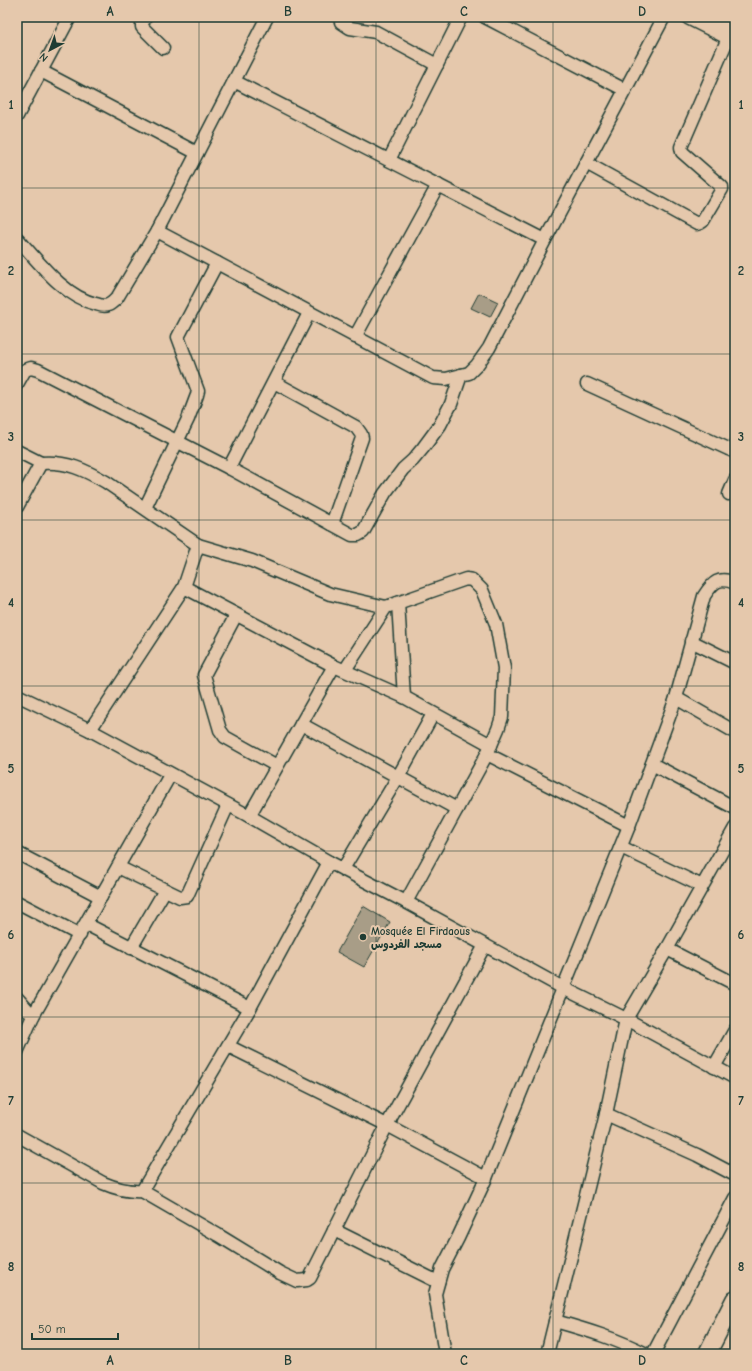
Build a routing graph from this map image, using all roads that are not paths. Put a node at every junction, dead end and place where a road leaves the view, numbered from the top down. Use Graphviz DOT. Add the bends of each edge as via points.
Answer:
graph roads {
  1 [pos="70,17"];
  2 [pos="146,17"];
  3 [pos="267,17"];
  4 [pos="340,17"];
  5 [pos="461,17"];
  6 [pos="486,17"];
  7 [pos="664,17"];
  8 [pos="689,17"];
  9 [pos="713,17"];
  10 [pos="733,33"];
  11 [pos="164,48"];
  12 [pos="437,65"];
  13 [pos="41,71"];
  14 [pos="234,81"];
  15 [pos="626,90"];
  16 [pos="17,116"];
  17 [pos="197,153"];
  18 [pos="389,160"];
  19 [pos="586,163"];
  20 [pos="438,185"];
  21 [pos="157,231"];
  22 [pos="17,238"];
  23 [pos="545,240"];
  24 [pos="217,263"];
  25 [pos="309,313"];
  26 [pos="355,337"];
  27 [pos="461,375"];
  28 [pos="274,382"];
  29 [pos="17,384"];
  30 [pos="587,384"];
  31 [pos="177,441"];
  32 [pos="17,451"];
  33 [pos="735,452"];
  34 [pos="41,462"];
  35 [pos="229,468"];
  36 [pos="735,480"];
  37 [pos="729,494"];
  38 [pos="17,507"];
  39 [pos="145,508"];
  40 [pos="332,524"];
  41 [pos="198,545"];
  42 [pos="735,583"];
  43 [pos="184,587"];
  44 [pos="392,605"];
  45 [pos="236,614"];
  46 [pos="691,641"];
  47 [pos="735,663"];
  48 [pos="340,668"];
  49 [pos="17,695"];
  50 [pos="404,697"];
  51 [pos="676,698"];
  52 [pos="433,714"];
  53 [pos="301,724"];
  54 [pos="90,730"];
  55 [pos="735,732"];
  56 [pos="489,750"];
  57 [pos="652,764"];
  58 [pos="277,766"];
  59 [pos="170,775"];
  60 [pos="398,777"];
  61 [pos="228,805"];
  62 [pos="735,808"];
  63 [pos="457,809"];
  64 [pos="249,816"];
  65 [pos="629,826"];
  66 [pos="735,828"];
  67 [pos="621,847"];
  68 [pos="17,854"];
  69 [pos="329,862"];
  70 [pos="118,866"];
  71 [pos="343,870"];
  72 [pos="702,886"];
  73 [pos="165,890"];
  74 [pos="101,897"];
  75 [pos="17,902"];
  76 [pos="406,902"];
  77 [pos="83,930"];
  78 [pos="485,945"];
  79 [pos="131,948"];
  80 [pos="667,949"];
  81 [pos="735,984"];
  82 [pos="563,988"];
  83 [pos="17,998"];
  84 [pos="250,1008"];
  85 [pos="33,1016"];
  86 [pos="626,1019"];
  87 [pos="735,1030"];
  88 [pos="228,1046"];
  89 [pos="17,1052"];
  90 [pos="714,1067"];
  91 [pos="735,1078"];
  92 [pos="606,1114"];
  93 [pos="387,1125"];
  94 [pos="17,1135"];
  95 [pos="735,1175"];
  96 [pos="486,1178"];
  97 [pos="142,1191"];
  98 [pos="735,1198"];
  99 [pos="334,1230"];
  100 [pos="438,1282"];
  101 [pos="735,1299"];
  102 [pos="555,1321"];
  103 [pos="445,1354"];
  104 [pos="547,1354"];
  105 [pos="646,1354"];
  106 [pos="653,1354"];
  107 [pos="706,1354"];
  1 -- 13 [label="street"];
  2 -- 11 [label="street" via="142,27"];
  3 -- 14 [label="street"];
  4 -- 12 [label="street" via="341,22 350,28 376,32"];
  5 -- 12 [label="street"];
  6 -- 15 [label="street"];
  7 -- 15 [label="street"];
  8 -- 10 [label="main road"];
  9 -- 10 [label="main road"];
  10 -- 19 [label="street" via="681,147 682,152 722,187 700,224"];
  12 -- 18 [label="street"];
  13 -- 16 [label="street"];
  13 -- 17 [label="street"];
  14 -- 17 [label="street"];
  14 -- 18 [label="street"];
  15 -- 19 [label="street"];
  17 -- 21 [label="street"];
  18 -- 20 [label="street"];
  19 -- 23 [label="street"];
  20 -- 23 [label="street"];
  20 -- 26 [label="street"];
  21 -- 22 [label="street" via="118,298 103,306 77,297 46,270"];
  21 -- 24 [label="street"];
  23 -- 27 [label="street" via="489,348 469,373"];
  24 -- 25 [label="street"];
  24 -- 31 [label="street" via="178,337 198,391"];
  25 -- 26 [label="street"];
  25 -- 28 [label="street"];
  26 -- 27 [label="street" via="433,378 446,380"];
  27 -- 40 [label="street" via="451,404 440,425 385,493 363,532 352,535"];
  28 -- 35 [label="street"];
  28 -- 40 [label="street" via="356,427 361,434 362,438"];
  29 -- 31 [label="street" via="25,370 38,370"];
  30 -- 33 [label="street"];
  31 -- 35 [label="street"];
  31 -- 39 [label="street"];
  32 -- 34 [label="street"];
  34 -- 38 [label="street"];
  34 -- 39 [label="street" via="68,464 90,473"];
  35 -- 40 [label="street"];
  36 -- 37 [label="street"];
  39 -- 41 [label="street"];
  41 -- 43 [label="street"];
  41 -- 44 [label="street" via="252,561 330,594"];
  42 -- 46 [label="street" via="727,579 720,580 709,588 704,596"];
  43 -- 45 [label="street"];
  43 -- 54 [label="street"];
  44 -- 48 [label="street"];
  44 -- 50 [label="street"];
  44 -- 56 [label="street" via="466,579 472,580 482,590 496,624 504,668 502,717"];
  45 -- 48 [label="street"];
  45 -- 58 [label="street" via="204,675 220,730 225,736"];
  46 -- 47 [label="street"];
  46 -- 51 [label="street"];
  48 -- 50 [label="street"];
  48 -- 53 [label="street"];
  49 -- 54 [label="street"];
  50 -- 52 [label="street"];
  51 -- 55 [label="street"];
  51 -- 57 [label="street"];
  52 -- 56 [label="street"];
  52 -- 60 [label="street"];
  53 -- 58 [label="street"];
  53 -- 60 [label="street"];
  54 -- 59 [label="street"];
  56 -- 63 [label="street"];
  56 -- 65 [label="street"];
  57 -- 62 [label="street"];
  57 -- 65 [label="street"];
  58 -- 64 [label="street"];
  59 -- 61 [label="street"];
  59 -- 70 [label="street"];
  60 -- 63 [label="street"];
  60 -- 71 [label="street"];
  61 -- 64 [label="street"];
  61 -- 73 [label="street" via="187,896 180,897"];
  63 -- 76 [label="street"];
  64 -- 69 [label="street"];
  65 -- 67 [label="street"];
  66 -- 72 [label="street"];
  67 -- 72 [label="street"];
  67 -- 82 [label="street"];
  68 -- 74 [label="street"];
  69 -- 71 [label="street"];
  69 -- 84 [label="street"];
  70 -- 73 [label="street"];
  70 -- 74 [label="street"];
  71 -- 76 [label="street"];
  72 -- 80 [label="street"];
  73 -- 79 [label="street"];
  74 -- 77 [label="street"];
  75 -- 77 [label="street"];
  76 -- 78 [label="street"];
  77 -- 79 [label="street"];
  77 -- 85 [label="street"];
  78 -- 82 [label="street"];
  78 -- 93 [label="street"];
  79 -- 84 [label="street"];
  80 -- 81 [label="street"];
  80 -- 86 [label="street"];
  82 -- 86 [label="street"];
  82 -- 96 [label="street"];
  83 -- 85 [label="street"];
  84 -- 88 [label="street"];
  85 -- 89 [label="street"];
  86 -- 90 [label="street"];
  86 -- 92 [label="street"];
  87 -- 90 [label="street"];
  88 -- 93 [label="street"];
  88 -- 97 [label="street"];
  90 -- 91 [label="street"];
  92 -- 95 [label="street"];
  92 -- 102 [label="street"];
  93 -- 96 [label="street"];
  93 -- 99 [label="street"];
  94 -- 97 [label="street" via="118,1190"];
  96 -- 100 [label="street"];
  97 -- 99 [label="street" via="297,1281 306,1280 312,1275"];
  98 -- 106 [label="street"];
  99 -- 100 [label="street"];
  100 -- 103 [label="street" via="435,1294"];
  101 -- 107 [label="highway"];
  102 -- 104 [label="street"];
  102 -- 105 [label="street" via="625,1343"];
}
